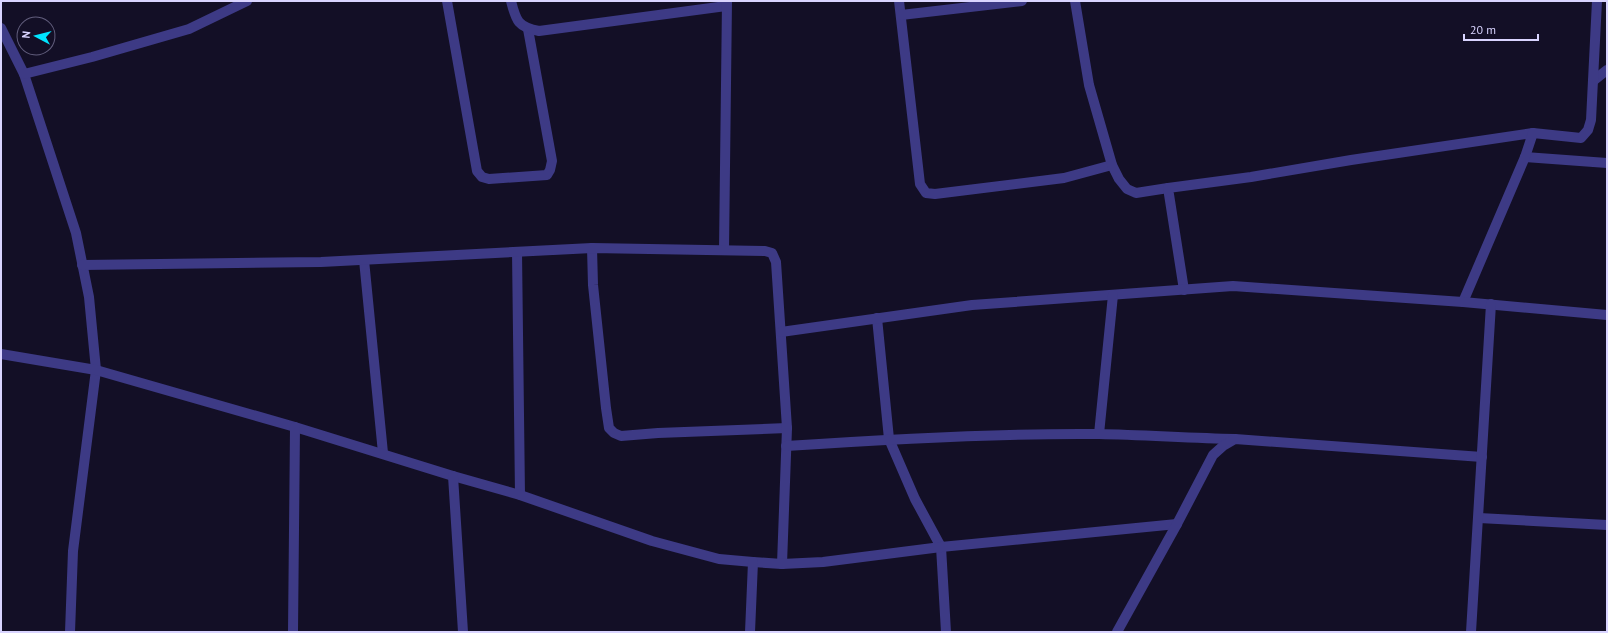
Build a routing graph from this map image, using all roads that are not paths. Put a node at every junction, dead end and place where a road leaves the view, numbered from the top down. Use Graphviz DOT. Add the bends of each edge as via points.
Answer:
graph roads {
  1 [pos="247,1"];
  2 [pos="447,1"];
  3 [pos="511,1"];
  4 [pos="899,1"];
  5 [pos="1022,1"];
  6 [pos="1075,1"];
  7 [pos="1597,1"];
  8 [pos="726,4"];
  9 [pos="901,15"];
  10 [pos="1,28"];
  11 [pos="528,29"];
  12 [pos="1607,70"];
  13 [pos="24,74"];
  14 [pos="1593,81"];
  15 [pos="1533,133"];
  16 [pos="1525,157"];
  17 [pos="1607,164"];
  18 [pos="1112,165"];
  19 [pos="1168,188"];
  20 [pos="592,248"];
  21 [pos="724,250"];
  22 [pos="517,252"];
  23 [pos="364,260"];
  24 [pos="82,265"];
  25 [pos="1184,290"];
  26 [pos="1113,295"];
  27 [pos="1463,302"];
  28 [pos="1491,304"];
  29 [pos="1607,315"];
  30 [pos="877,318"];
  31 [pos="781,332"];
  32 [pos="1,354"];
  33 [pos="96,370"];
  34 [pos="296,427"];
  35 [pos="787,428"];
  36 [pos="1099,434"];
  37 [pos="889,439"];
  38 [pos="1235,439"];
  39 [pos="786,446"];
  40 [pos="383,453"];
  41 [pos="1482,457"];
  42 [pos="453,476"];
  43 [pos="520,495"];
  44 [pos="1479,518"];
  45 [pos="1177,524"];
  46 [pos="1607,525"];
  47 [pos="942,547"];
  48 [pos="753,562"];
  49 [pos="782,564"];
  50 [pos="70,632"];
  51 [pos="293,632"];
  52 [pos="462,632"];
  53 [pos="750,632"];
  54 [pos="946,632"];
  55 [pos="1117,632"];
  56 [pos="1471,632"];
  1 -- 13 [label="street" via="189,29"];
  2 -- 11 [label="street" via="477,171 482,177 489,179 547,175 550,170 552,162"];
  3 -- 11 [label="street" via="516,19"];
  4 -- 9 [label="street"];
  5 -- 9 [label="street"];
  6 -- 18 [label="street" via="1089,85"];
  7 -- 14 [label="street"];
  8 -- 11 [label="street" via="539,31"];
  8 -- 21 [label="street"];
  9 -- 18 [label="street" via="920,184 926,193 1064,178"];
  10 -- 13 [label="street"];
  12 -- 14 [label="street"];
  13 -- 24 [label="street" via="76,233"];
  14 -- 15 [label="street" via="1591,120 1588,130 1581,138"];
  15 -- 16 [label="street"];
  15 -- 19 [label="street"];
  16 -- 17 [label="street"];
  16 -- 27 [label="street"];
  18 -- 19 [label="street" via="1127,189 1136,193"];
  19 -- 25 [label="street"];
  20 -- 21 [label="street"];
  20 -- 22 [label="street"];
  20 -- 35 [label="street" via="593,285 606,408 609,428 614,433 621,436"];
  21 -- 31 [label="street" via="765,251 772,254 776,262"];
  22 -- 23 [label="street"];
  22 -- 43 [label="street"];
  23 -- 24 [label="street"];
  23 -- 40 [label="street"];
  24 -- 33 [label="street" via="89,297"];
  25 -- 26 [label="street"];
  25 -- 27 [label="street" via="1233,286"];
  26 -- 30 [label="street" via="972,305"];
  26 -- 36 [label="street"];
  27 -- 28 [label="street"];
  28 -- 29 [label="street"];
  28 -- 41 [label="street"];
  30 -- 31 [label="street"];
  30 -- 37 [label="street"];
  31 -- 35 [label="street"];
  32 -- 33 [label="street"];
  33 -- 34 [label="street"];
  33 -- 50 [label="street" via="72,551"];
  34 -- 40 [label="street"];
  34 -- 51 [label="street"];
  35 -- 39 [label="street"];
  36 -- 37 [label="street"];
  36 -- 38 [label="street"];
  37 -- 39 [label="street"];
  37 -- 47 [label="street" via="915,500"];
  38 -- 41 [label="street"];
  38 -- 45 [label="street" via="1213,455"];
  39 -- 49 [label="street"];
  40 -- 42 [label="street"];
  41 -- 44 [label="street"];
  42 -- 43 [label="street"];
  42 -- 52 [label="street"];
  43 -- 48 [label="street" via="652,541 719,559"];
  44 -- 46 [label="street"];
  44 -- 56 [label="street"];
  45 -- 47 [label="street"];
  45 -- 55 [label="street"];
  47 -- 49 [label="street" via="823,562"];
  47 -- 54 [label="street"];
  48 -- 49 [label="street"];
  48 -- 53 [label="street"];
}
